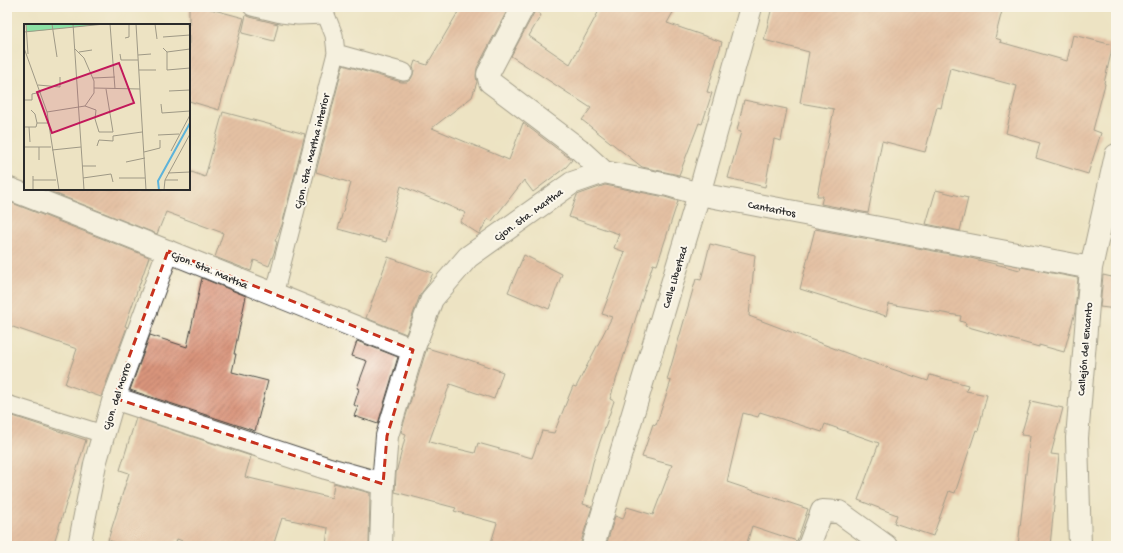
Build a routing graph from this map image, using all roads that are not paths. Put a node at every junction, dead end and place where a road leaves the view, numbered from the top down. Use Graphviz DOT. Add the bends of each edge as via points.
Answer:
graph roads {
  1 [pos="252,7"];
  2 [pos="524,7"];
  3 [pos="751,7"];
  4 [pos="325,11"];
  5 [pos="336,53"];
  6 [pos="404,72"];
  7 [pos="1116,156"];
  8 [pos="604,172"];
  9 [pos="7,188"];
  10 [pos="699,194"];
  11 [pos="168,251"];
  12 [pos="1091,268"];
  13 [pos="274,295"];
  14 [pos="413,350"];
  15 [pos="114,398"];
  16 [pos="7,404"];
  17 [pos="103,434"];
  18 [pos="383,484"];
  19 [pos="79,546"];
  20 [pos="382,546"];
  21 [pos="593,546"];
  22 [pos="809,546"];
  23 [pos="886,546"];
  24 [pos="1083,546"];
  1 -- 4 [label="lane" via="292,15"];
  2 -- 8 [label="street" via="488,74 490,82 580,149"];
  3 -- 10 [label="street, Calle Libertad"];
  4 -- 5 [label="lane, Cjon. Sta. Martha interior" via="334,35"];
  5 -- 6 [label="lane"];
  5 -- 13 [label="lane, Cjon. Sta. Martha interior"];
  7 -- 12 [label="street, Callejón del Encanto"];
  8 -- 10 [label="street, Cantaritos"];
  8 -- 14 [label="street, Cjon. Sta. Martha" via="572,183 468,257 432,299"];
  9 -- 11 [label="street, Cjon. Sta. Martha"];
  10 -- 12 [label="street, Cantaritos"];
  10 -- 21 [label="street, Calle Libertad"];
  11 -- 13 [label="street, Cjon. Sta. Martha"];
  11 -- 15 [label="street, Cjon. del Morro"];
  12 -- 24 [label="street, Callejón del Encanto" via="1077,438"];
  13 -- 14 [label="street, Cjon. Sta. Martha"];
  14 -- 18 [label="street, Cjon. Sta. Martha" via="387,436"];
  15 -- 17 [label="street, Cjon. del Morro"];
  15 -- 18 [label="street" via="326,468"];
  16 -- 17 [label="lane"];
  17 -- 19 [label="street, Cjon. del Morro"];
  18 -- 20 [label="street, Cjon. Sta. Martha"];
  22 -- 23 [label="street" via="822,511 839,512"];
}
